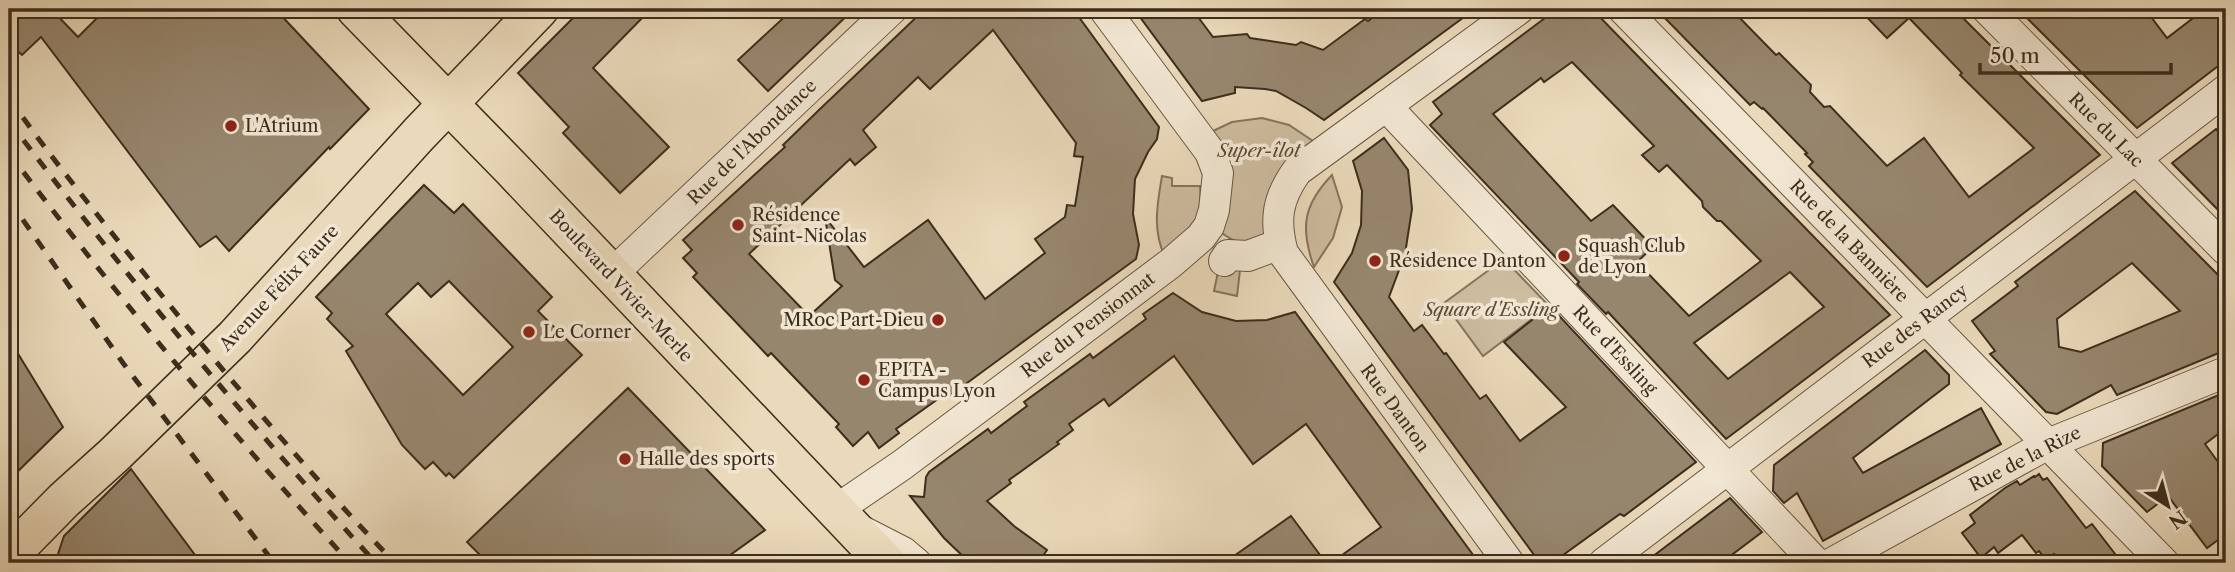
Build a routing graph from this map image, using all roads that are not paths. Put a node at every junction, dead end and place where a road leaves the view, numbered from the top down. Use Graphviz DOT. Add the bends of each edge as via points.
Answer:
graph roads {
  1 [pos="356,9"];
  2 [pos="539,9"];
  3 [pos="892,9"];
  4 [pos="1104,9"];
  5 [pos="1519,9"];
  6 [pos="1623,9"];
  7 [pos="1987,9"];
  8 [pos="2226,90"];
  9 [pos="448,103"];
  10 [pos="1386,106"];
  11 [pos="2137,160"];
  12 [pos="1281,248"];
  13 [pos="2226,250"];
  14 [pos="1224,261"];
  15 [pos="611,275"];
  16 [pos="1924,318"];
  17 [pos="2226,372"];
  18 [pos="2048,444"];
  19 [pos="1727,470"];
  20 [pos="844,518"];
  21 [pos="9,556"];
  22 [pos="886,563"];
  23 [pos="916,563"];
  24 [pos="1509,563"];
  25 [pos="1604,563"];
  26 [pos="1816,563"];
  27 [pos="1832,563"];
  28 [pos="2164,563"];
  1 -- 9 [label="main road, Boulevard Vivier-Merle"];
  2 -- 9 [label="main road, Avenue Félix Faure"];
  3 -- 15 [label="street, Rue de l'Abondance"];
  4 -- 20 [label="street, Rue du Pensionnat" via="1210,152 1218,173 1209,226 1171,263 869,488"];
  5 -- 10 [label="street"];
  6 -- 16 [label="street, Rue de la Bannière"];
  7 -- 11 [label="street, Rue du Lac"];
  8 -- 11 [label="street, Rue des Rancy"];
  9 -- 15 [label="main road, Boulevard Vivier-Merle"];
  9 -- 21 [label="main road, Avenue Félix Faure" via="235,337"];
  10 -- 12 [label="street" via="1297,171 1284,191 1278,215"];
  10 -- 19 [label="street, Rue d'Essling"];
  11 -- 13 [label="street, Rue du Lac"];
  11 -- 16 [label="street, Rue des Rancy"];
  12 -- 14 [label="street" via="1248,256 1228,255"];
  12 -- 24 [label="street, Rue Danton"];
  15 -- 20 [label="main road, Boulevard Vivier-Merle"];
  16 -- 18 [label="street, Rue de la Bannière"];
  16 -- 19 [label="street, Rue des Rancy"];
  17 -- 18 [label="street, Rue de la Rize"];
  18 -- 27 [label="street, Rue de la Rize"];
  18 -- 28 [label="street, Rue de la Bannière"];
  19 -- 25 [label="street, Rue des Rancy"];
  19 -- 26 [label="street, Rue d'Essling"];
  20 -- 22 [label="main road, Boulevard Vivier-Merle"];
  20 -- 23 [label="street"];
}
